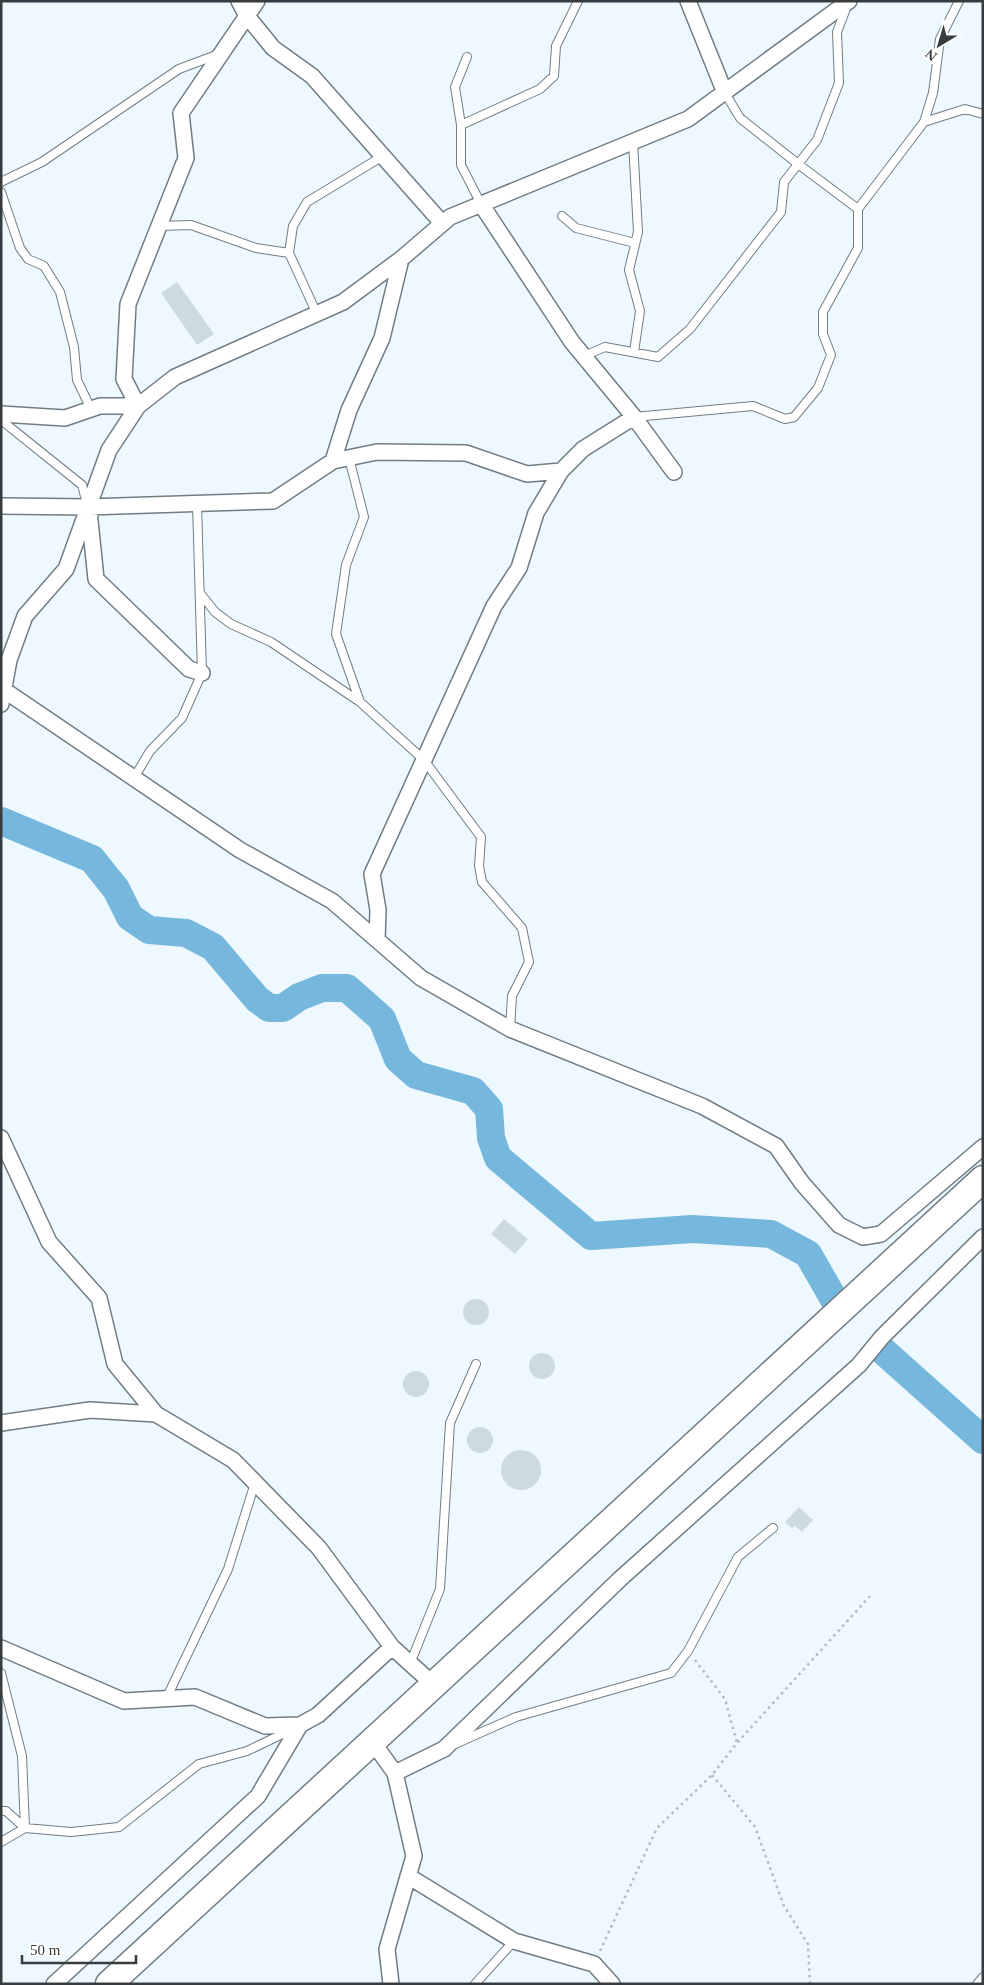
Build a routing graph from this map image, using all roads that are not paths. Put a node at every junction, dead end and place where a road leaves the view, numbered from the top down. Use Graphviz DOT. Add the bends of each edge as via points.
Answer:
graph roads {
  1 [pos="240,1"];
  2 [pos="257,1"];
  3 [pos="578,1"];
  4 [pos="688,1"];
  5 [pos="959,1"];
  6 [pos="849,2"];
  7 [pos="247,16"];
  8 [pos="221,53"];
  9 [pos="467,57"];
  10 [pos="725,93"];
  11 [pos="983,114"];
  12 [pos="924,122"];
  13 [pos="461,124"];
  14 [pos="633,142"];
  15 [pos="383,156"];
  16 [pos="798,164"];
  17 [pos="1,182"];
  18 [pos="1,192"];
  19 [pos="481,204"];
  20 [pos="858,209"];
  21 [pos="562,216"];
  22 [pos="442,222"];
  23 [pos="159,226"];
  24 [pos="635,244"];
  25 [pos="289,253"];
  26 [pos="401,259"];
  27 [pos="316,314"];
  28 [pos="634,352"];
  29 [pos="584,356"];
  30 [pos="138,406"];
  31 [pos="90,409"];
  32 [pos="1,414"];
  33 [pos="634,417"];
  34 [pos="1,420"];
  35 [pos="348,458"];
  36 [pos="333,461"];
  37 [pos="561,471"];
  38 [pos="674,472"];
  39 [pos="198,504"];
  40 [pos="1,506"];
  41 [pos="88,507"];
  42 [pos="200,593"];
  43 [pos="202,673"];
  44 [pos="2,694"];
  45 [pos="360,702"];
  46 [pos="424,760"];
  47 [pos="134,778"];
  48 [pos="377,940"];
  49 [pos="510,1029"];
  50 [pos="2,1140"];
  51 [pos="983,1147"];
  52 [pos="1,1157"];
  53 [pos="983,1179"];
  54 [pos="983,1237"];
  55 [pos="476,1364"];
  56 [pos="156,1414"];
  57 [pos="1,1423"];
  58 [pos="255,1483"];
  59 [pos="773,1528"];
  60 [pos="392,1647"];
  61 [pos="1,1648"];
  62 [pos="410,1664"];
  63 [pos="1,1672"];
  64 [pos="434,1685"];
  65 [pos="166,1699"];
  66 [pos="300,1726"];
  67 [pos="372,1741"];
  68 [pos="444,1749"];
  69 [pos="395,1773"];
  70 [pos="1,1811"];
  71 [pos="25,1828"];
  72 [pos="1,1842"];
  73 [pos="408,1876"];
  74 [pos="514,1942"];
  75 [pos="983,1977"];
  76 [pos="54,1984"];
  77 [pos="109,1984"];
  78 [pos="392,1984"];
  79 [pos="475,1984"];
  80 [pos="612,1984"];
  81 [pos="977,1984"];
  1 -- 7 [label="street"];
  2 -- 7 [label="street"];
  3 -- 13 [label="lane" via="556,46 554,76 540,90"];
  4 -- 10 [label="street"];
  5 -- 12 [label="lane" via="940,39 934,93"];
  6 -- 10 [label="street"];
  6 -- 16 [label="lane" via="837,32 839,83 817,140"];
  7 -- 8 [label="street"];
  7 -- 15 [label="street" via="272,48 312,76"];
  8 -- 17 [label="lane" via="179,69 42,162"];
  8 -- 23 [label="street" via="181,113 186,158"];
  9 -- 13 [label="lane" via="455,87"];
  10 -- 14 [label="street" via="688,119"];
  10 -- 16 [label="lane" via="740,118"];
  11 -- 12 [label="lane" via="965,109"];
  12 -- 20 [label="lane"];
  13 -- 19 [label="lane" via="461,165"];
  14 -- 19 [label="street"];
  14 -- 24 [label="lane" via="638,232"];
  15 -- 22 [label="street"];
  15 -- 25 [label="lane" via="307,202 293,226"];
  16 -- 20 [label="lane"];
  16 -- 28 [label="lane" via="784,182 781,212 690,329 658,357"];
  18 -- 31 [label="lane" via="20,248 28,259 44,266 60,292 74,347 77,380"];
  19 -- 22 [label="street"];
  19 -- 29 [label="street"];
  20 -- 33 [label="lane" via="858,248 823,312 824,334 831,355 818,388 794,417 786,419 753,406"];
  21 -- 24 [label="lane" via="576,228"];
  22 -- 26 [label="street"];
  23 -- 25 [label="lane" via="191,225 256,248"];
  23 -- 30 [label="street" via="128,304 124,379"];
  24 -- 28 [label="lane" via="629,270 640,310"];
  25 -- 27 [label="lane"];
  26 -- 27 [label="street" via="343,302"];
  26 -- 36 [label="street" via="382,338 349,410"];
  27 -- 30 [label="street" via="175,377"];
  28 -- 29 [label="lane" via="604,347"];
  29 -- 33 [label="street"];
  30 -- 31 [label="street"];
  30 -- 41 [label="street" via="109,450"];
  31 -- 32 [label="street" via="66,418"];
  33 -- 37 [label="street" via="583,449"];
  33 -- 38 [label="street"];
  34 -- 41 [label="lane" via="82,484"];
  35 -- 36 [label="street"];
  35 -- 37 [label="street" via="377,452 466,453 527,474"];
  35 -- 45 [label="lane" via="364,518 346,565 336,634"];
  36 -- 39 [label="street" via="273,501"];
  37 -- 46 [label="street" via="536,513 520,568 494,606"];
  39 -- 41 [label="street"];
  39 -- 42 [label="lane"];
  40 -- 41 [label="street"];
  41 -- 43 [label="street" via="96,579 189,669"];
  41 -- 44 [label="street" via="66,569 26,616 9,660"];
  42 -- 43 [label="lane"];
  42 -- 45 [label="lane" via="215,612 231,624 271,642"];
  43 -- 47 [label="lane" via="182,718 150,751"];
  44 -- 47 [label="street"];
  45 -- 46 [label="lane"];
  46 -- 48 [label="street" via="372,874 378,910"];
  46 -- 49 [label="lane" via="481,837 479,866 482,882 522,928 529,962 512,996"];
  47 -- 48 [label="street" via="240,850 332,901"];
  48 -- 49 [label="street" via="421,978"];
  49 -- 51 [label="street" via="702,1106 776,1146 802,1183 839,1224 863,1237 881,1234"];
  50 -- 52 [label="lane"];
  50 -- 56 [label="street" via="48,1242 99,1298 115,1364"];
  53 -- 64 [label="highway"];
  54 -- 68 [label="street" via="882,1337 859,1365 620,1579"];
  55 -- 62 [label="lane" via="450,1423 440,1589"];
  56 -- 57 [label="street" via="90,1410"];
  56 -- 58 [label="street" via="233,1460"];
  58 -- 60 [label="street" via="319,1548"];
  58 -- 65 [label="lane" via="228,1569"];
  59 -- 68 [label="lane" via="738,1557 688,1651 671,1673 516,1717"];
  60 -- 62 [label="street"];
  60 -- 66 [label="street" via="318,1715"];
  61 -- 65 [label="street" via="124,1701"];
  62 -- 64 [label="street"];
  63 -- 71 [label="lane" via="22,1756"];
  64 -- 67 [label="highway"];
  65 -- 66 [label="street" via="195,1697 265,1726"];
  66 -- 71 [label="lane" via="246,1751 199,1764 119,1827 71,1832"];
  66 -- 76 [label="street" via="258,1796"];
  67 -- 69 [label="street"];
  67 -- 77 [label="highway"];
  68 -- 69 [label="street"];
  69 -- 73 [label="street" via="414,1856"];
  70 -- 71 [label="lane" via="6,1811"];
  71 -- 72 [label="lane"];
  73 -- 74 [label="street"];
  73 -- 78 [label="street" via="387,1949"];
  74 -- 79 [label="lane"];
  74 -- 80 [label="street" via="594,1964"];
  75 -- 81 [label="lane"];
}
